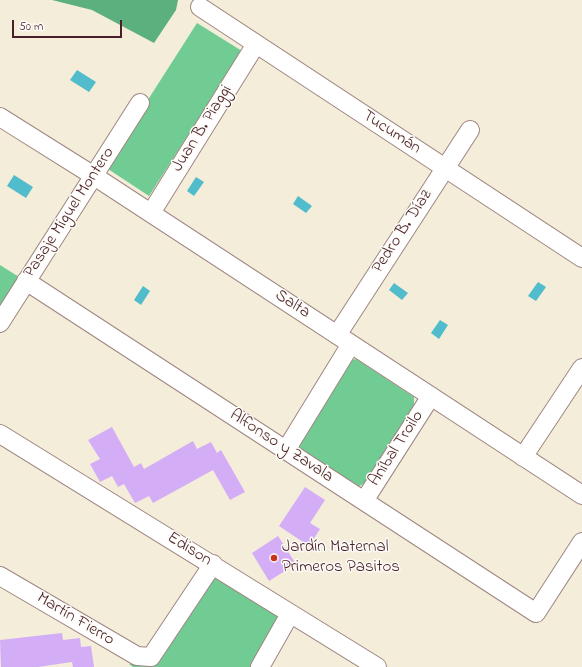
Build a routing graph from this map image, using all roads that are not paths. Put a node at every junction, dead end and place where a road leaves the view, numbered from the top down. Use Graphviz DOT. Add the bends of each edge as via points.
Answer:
graph roads {
  1 [pos="200,8"];
  2 [pos="256,44"];
  3 [pos="140,103"];
  4 [pos="0,117"];
  5 [pos="470,130"];
  6 [pos="445,168"];
  7 [pos="94,176"];
  8 [pos="151,213"];
  9 [pos="582,258"];
  10 [pos="26,281"];
  11 [pos="0,323"];
  12 [pos="344,339"];
  13 [pos="582,368"];
  14 [pos="431,396"];
  15 [pos="0,434"];
  16 [pos="286,450"];
  17 [pos="523,457"];
  18 [pos="582,495"];
  19 [pos="364,501"];
  20 [pos="582,542"];
  21 [pos="213,564"];
  22 [pos="0,576"];
  23 [pos="290,614"];
  24 [pos="260,667"];
  25 [pos="377,667"];
  1 -- 2 [label="street, Tucumán"];
  2 -- 6 [label="street, Tucumán"];
  2 -- 8 [label="street, Juan B. Piaggi"];
  3 -- 7 [label="street, Pasaje Miguel Montero"];
  4 -- 7 [label="street, Salta"];
  5 -- 6 [label="street, Pedro B. Díaz"];
  6 -- 9 [label="street, Tucumán"];
  6 -- 12 [label="street, Pedro B. Díaz"];
  7 -- 8 [label="street, Salta"];
  7 -- 10 [label="street, Pasaje Miguel Montero"];
  8 -- 12 [label="street, Salta"];
  10 -- 11 [label="street, Pasaje Miguel Montero"];
  10 -- 16 [label="street, Alfonso y Zavala"];
  12 -- 14 [label="street, Salta"];
  12 -- 16 [label="street, Pedro B. Díaz"];
  13 -- 17 [label="street"];
  14 -- 17 [label="street, Salta"];
  14 -- 19 [label="street, Aníbal Troilo"];
  15 -- 21 [label="street, Edison"];
  16 -- 19 [label="street, Alfonso y Zavala"];
  17 -- 18 [label="street, Salta"];
  19 -- 20 [label="street, Alfonso y Zavala" via="536,613"];
  21 -- 22 [label="street, Martín Fierro" via="151,657 137,656"];
  21 -- 23 [label="street, Edison"];
  23 -- 24 [label="street"];
  23 -- 25 [label="street, Edison"];
}
